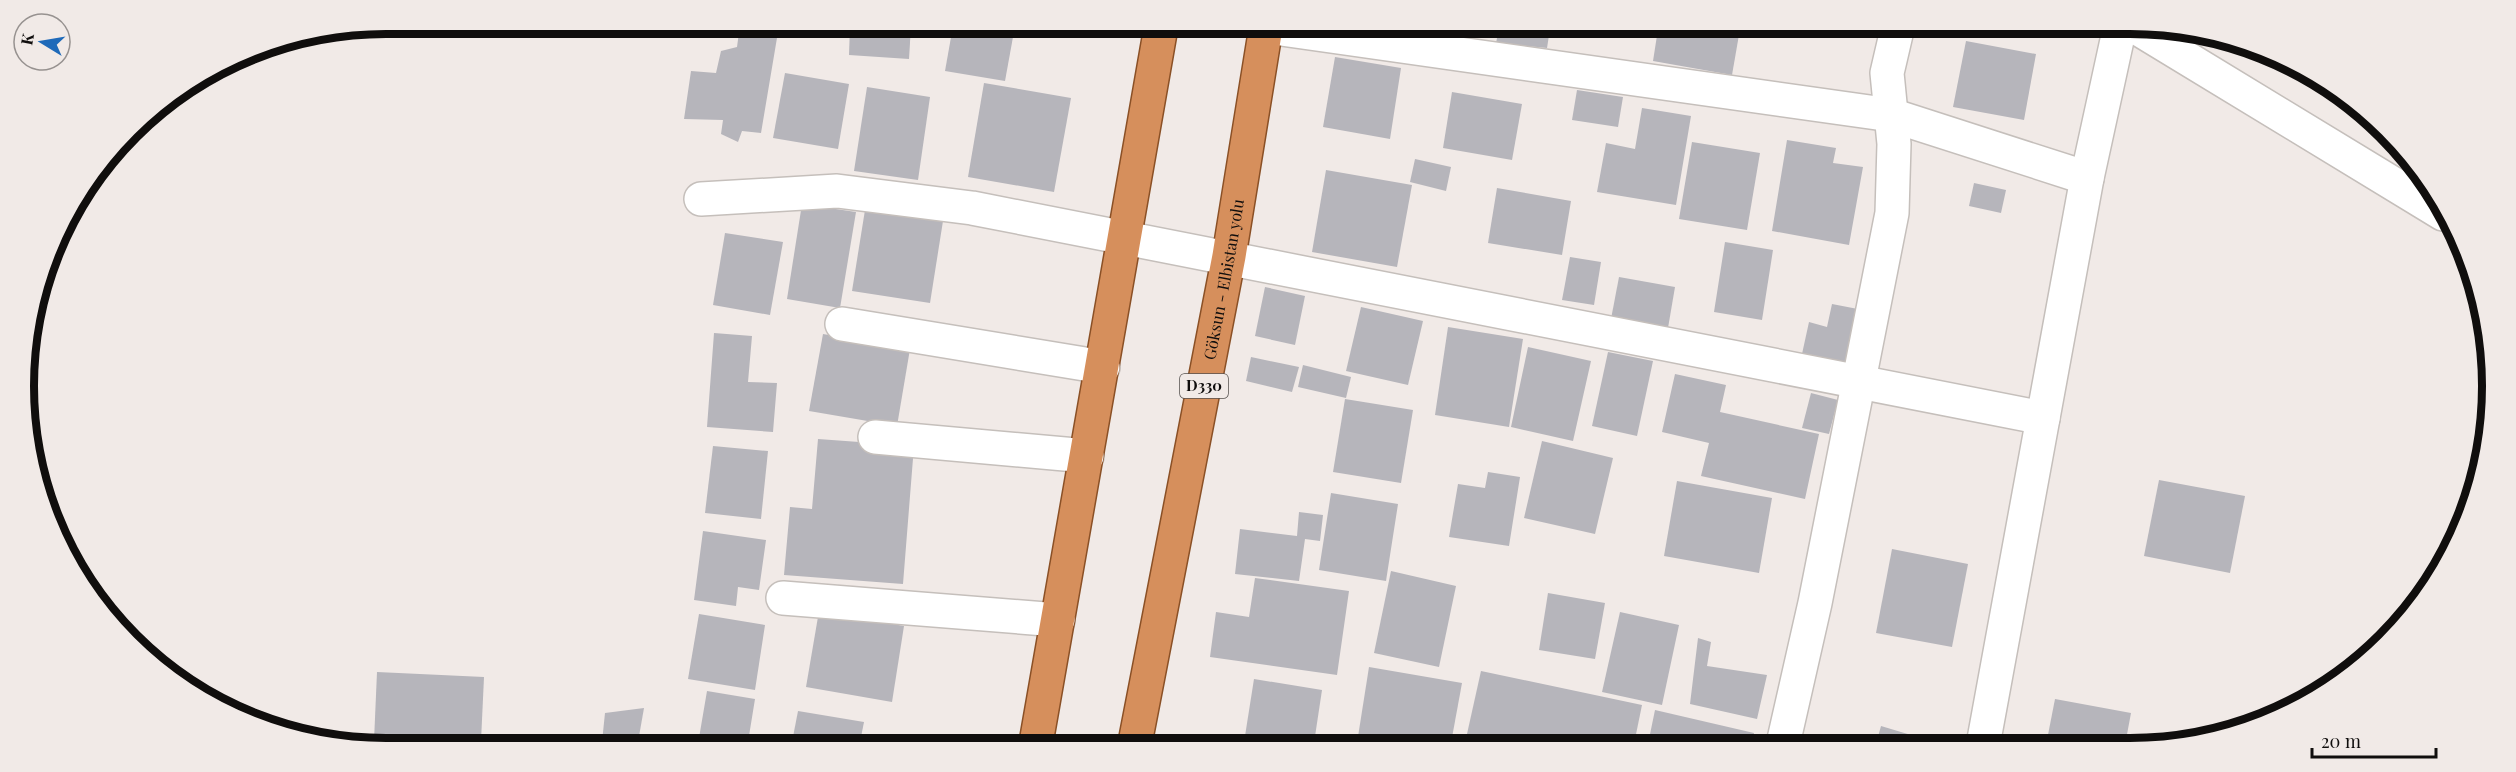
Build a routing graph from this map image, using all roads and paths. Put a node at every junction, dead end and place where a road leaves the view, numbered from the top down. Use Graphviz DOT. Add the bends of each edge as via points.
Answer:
graph roads {
  1 [pos="1160,34"];
  2 [pos="1266,34"];
  3 [pos="1317,34"];
  4 [pos="1896,34"];
  5 [pos="2118,34"];
  6 [pos="2148,35"];
  7 [pos="1891,115"];
  8 [pos="2087,178"];
  9 [pos="701,199"];
  10 [pos="2432,208"];
  11 [pos="1125,239"];
  12 [pos="1228,256"];
  13 [pos="842,324"];
  14 [pos="1103,367"];
  15 [pos="1858,382"];
  16 [pos="2043,418"];
  17 [pos="875,437"];
  18 [pos="1087,456"];
  19 [pos="783,598"];
  20 [pos="1058,620"];
  21 [pos="1037,738"];
  22 [pos="1136,738"];
  23 [pos="1784,738"];
  24 [pos="1984,738"];
  1 -- 11 [label="highway"];
  2 -- 12 [label="highway, Göksun - Elbistan yolu / D330"];
  3 -- 7 [label="street"];
  4 -- 7 [label="street" via="1887,73"];
  5 -- 8 [label="street"];
  6 -- 10 [label="street"];
  7 -- 8 [label="street"];
  7 -- 15 [label="street" via="1892,213"];
  8 -- 16 [label="street"];
  9 -- 11 [label="street" via="837,191 972,208"];
  11 -- 12 [label="street"];
  11 -- 14 [label="highway"];
  12 -- 15 [label="street"];
  12 -- 22 [label="highway, Göksun - Elbistan yolu / D330"];
  13 -- 14 [label="street"];
  14 -- 18 [label="highway"];
  15 -- 16 [label="street"];
  15 -- 23 [label="street"];
  16 -- 24 [label="street"];
  17 -- 18 [label="street"];
  18 -- 20 [label="highway"];
  19 -- 20 [label="street"];
  20 -- 21 [label="highway"];
}
